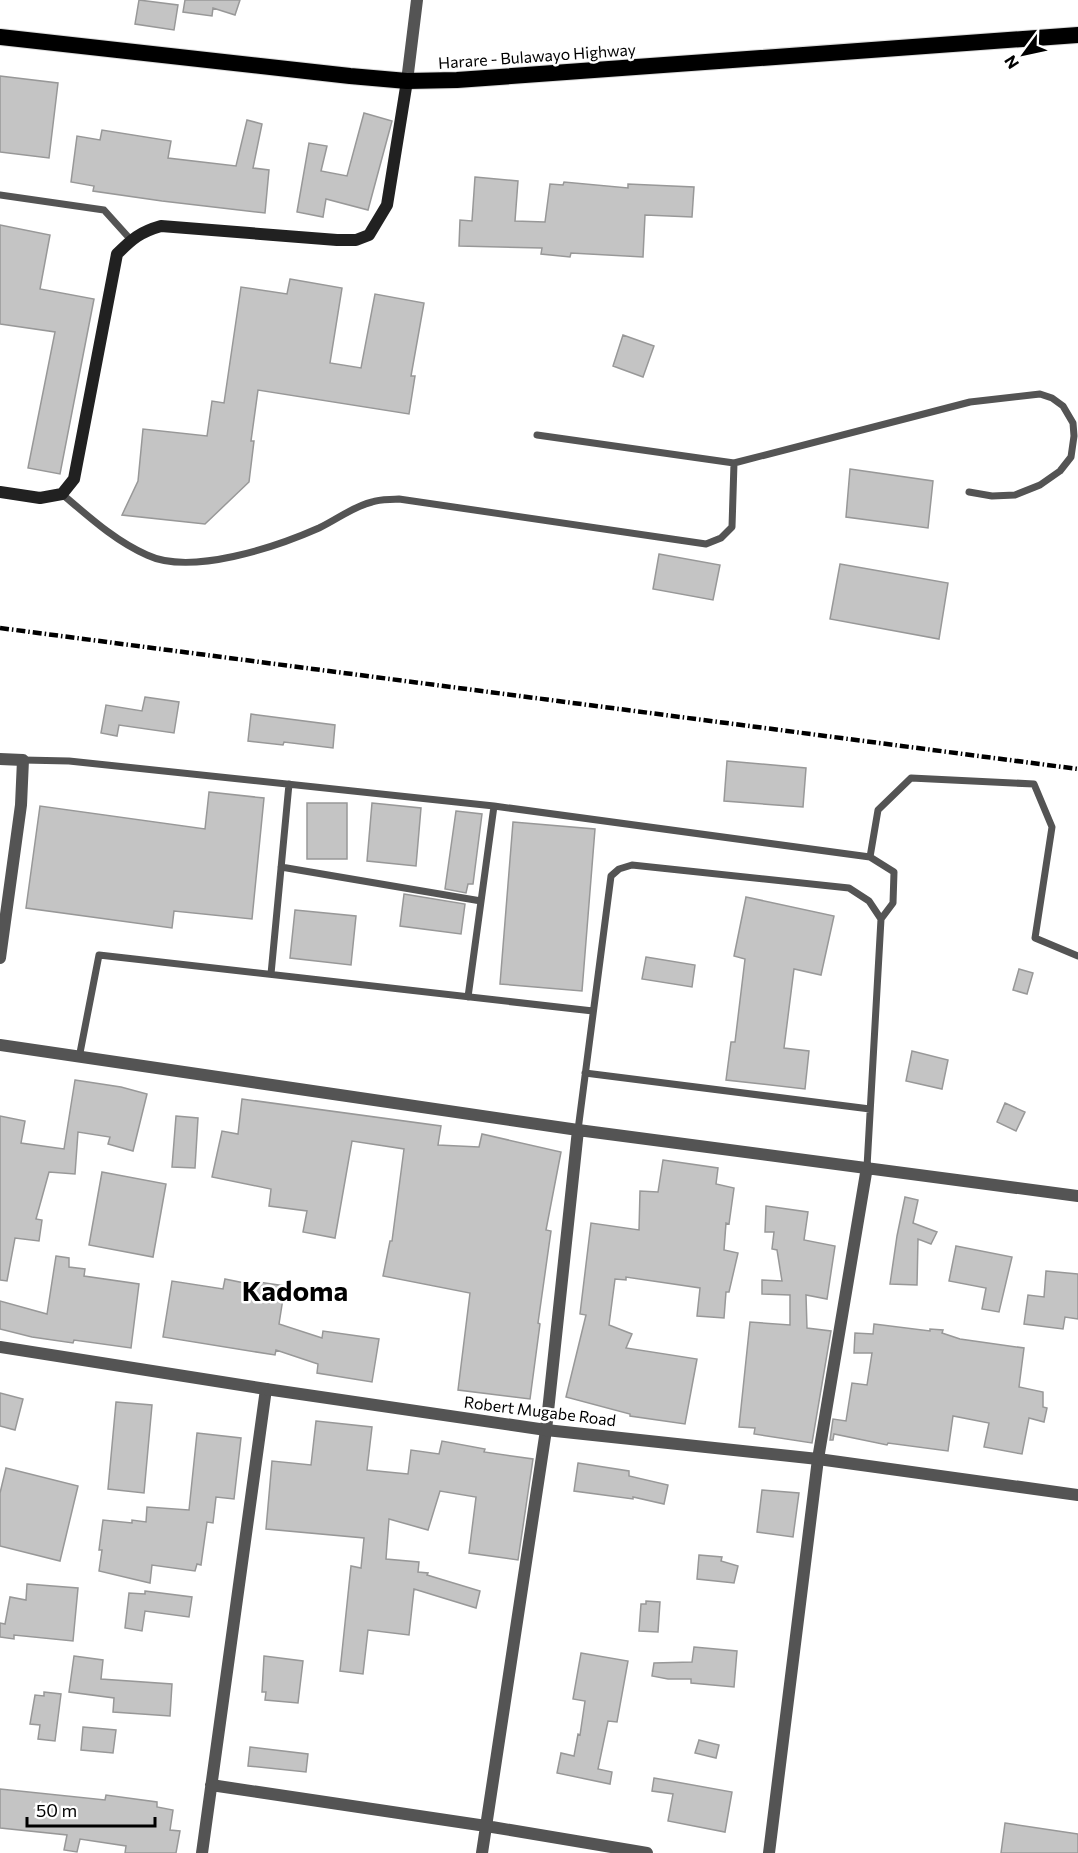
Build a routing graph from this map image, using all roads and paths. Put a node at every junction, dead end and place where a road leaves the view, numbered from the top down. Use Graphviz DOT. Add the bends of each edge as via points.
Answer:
graph roads {
  1 [pos="417,0"];
  2 [pos="1078,35"];
  3 [pos="0,37"];
  4 [pos="407,81"];
  5 [pos="0,195"];
  6 [pos="131,240"];
  7 [pos="537,435"];
  8 [pos="734,463"];
  9 [pos="0,492"];
  10 [pos="969,492"];
  11 [pos="62,494"];
  12 [pos="0,759"];
  13 [pos="23,760"];
  14 [pos="289,784"];
  15 [pos="494,806"];
  16 [pos="870,857"];
  17 [pos="281,867"];
  18 [pos="481,901"];
  19 [pos="880,919"];
  20 [pos="1078,956"];
  21 [pos="0,958"];
  22 [pos="271,974"];
  23 [pos="468,997"];
  24 [pos="593,1011"];
  25 [pos="0,1045"];
  26 [pos="79,1058"];
  27 [pos="585,1073"];
  28 [pos="870,1109"];
  29 [pos="578,1130"];
  30 [pos="867,1167"];
  31 [pos="1078,1196"];
  32 [pos="0,1347"];
  33 [pos="266,1389"];
  34 [pos="546,1430"];
  35 [pos="818,1459"];
  36 [pos="1078,1495"];
  37 [pos="211,1785"];
  38 [pos="486,1826"];
  39 [pos="202,1853"];
  40 [pos="483,1853"];
  41 [pos="647,1853"];
  42 [pos="769,1853"];
  1 -- 4 [label="street"];
  2 -- 4 [label="highway, Harare - Bulawayo Highway"];
  3 -- 4 [label="highway, Harare - Bulawayo Highway"];
  4 -- 6 [label="main road" via="387,205 369,236 337,240 161,226"];
  5 -- 6 [label="lane" via="104,210"];
  6 -- 11 [label="main road" via="117,254 75,479"];
  7 -- 8 [label="lane"];
  8 -- 10 [label="lane" via="970,402 1040,394 1063,406 1073,423 1074,436 1071,457 1060,471 1015,495"];
  8 -- 11 [label="lane" via="732,527 721,538 706,544 399,499 371,502 282,543 179,564 148,556 100,527"];
  9 -- 11 [label="main road" via="40,498"];
  12 -- 13 [label="street"];
  13 -- 14 [label="lane" via="69,761"];
  13 -- 21 [label="street" via="21,805"];
  14 -- 15 [label="lane"];
  14 -- 17 [label="lane"];
  15 -- 16 [label="lane"];
  15 -- 18 [label="lane"];
  16 -- 19 [label="lane" via="894,872 892,903"];
  16 -- 20 [label="lane" via="878,810 911,778 1034,784 1052,827 1035,938"];
  17 -- 18 [label="lane"];
  17 -- 22 [label="lane"];
  18 -- 23 [label="lane"];
  19 -- 24 [label="lane" via="869,901 849,888 632,865 619,869 611,876"];
  19 -- 28 [label="lane"];
  22 -- 23 [label="lane"];
  22 -- 26 [label="lane" via="99,955"];
  23 -- 24 [label="lane"];
  24 -- 27 [label="lane"];
  25 -- 26 [label="street"];
  26 -- 29 [label="street"];
  27 -- 28 [label="lane"];
  27 -- 29 [label="lane"];
  28 -- 30 [label="lane"];
  29 -- 30 [label="street"];
  29 -- 34 [label="street"];
  30 -- 31 [label="street"];
  30 -- 35 [label="street"];
  32 -- 33 [label="street, Robert Mugabe Road"];
  33 -- 34 [label="street, Robert Mugabe Road"];
  33 -- 37 [label="street"];
  34 -- 35 [label="street, Robert Mugabe Road"];
  34 -- 38 [label="street"];
  35 -- 36 [label="street, Robert Mugabe Road"];
  35 -- 42 [label="street"];
  37 -- 38 [label="street"];
  37 -- 39 [label="street"];
  38 -- 40 [label="street"];
  38 -- 41 [label="street"];
}
